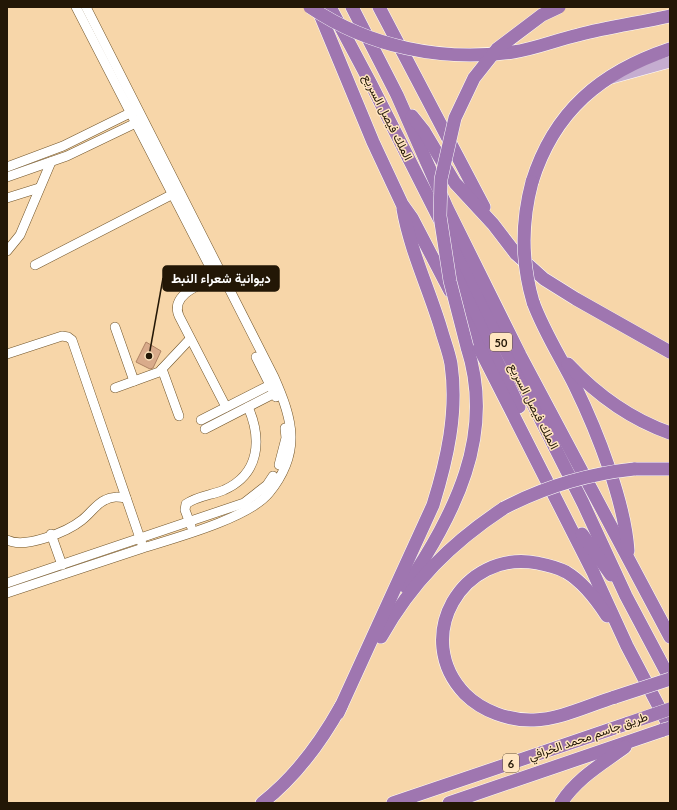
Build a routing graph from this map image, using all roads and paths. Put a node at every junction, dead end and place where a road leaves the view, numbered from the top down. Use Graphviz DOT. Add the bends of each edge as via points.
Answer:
graph roads {
  1 [pos="76,7"];
  2 [pos="86,7"];
  3 [pos="310,7"];
  4 [pos="317,7"];
  5 [pos="330,7"];
  6 [pos="352,7"];
  7 [pos="379,7"];
  8 [pos="559,7"];
  9 [pos="670,16"];
  10 [pos="670,49"];
  11 [pos="670,62"];
  12 [pos="605,80"];
  13 [pos="397,95"];
  14 [pos="134,112"];
  15 [pos="139,122"];
  16 [pos="51,162"];
  17 [pos="7,167"];
  18 [pos="7,177"];
  19 [pos="39,188"];
  20 [pos="175,193"];
  21 [pos="7,198"];
  22 [pos="402,204"];
  23 [pos="493,224"];
  24 [pos="7,251"];
  25 [pos="447,254"];
  26 [pos="35,265"];
  27 [pos="218,277"];
  28 [pos="115,327"];
  29 [pos="190,339"];
  30 [pos="555,350"];
  31 [pos="670,352"];
  32 [pos="7,354"];
  33 [pos="162,370"];
  34 [pos="134,381"];
  35 [pos="270,385"];
  36 [pos="115,388"];
  37 [pos="275,393"];
  38 [pos="248,407"];
  39 [pos="222,409"];
  40 [pos="179,416"];
  41 [pos="201,420"];
  42 [pos="223,420"];
  43 [pos="205,429"];
  44 [pos="670,433"];
  45 [pos="670,469"];
  46 [pos="126,498"];
  47 [pos="191,527"];
  48 [pos="52,534"];
  49 [pos="7,540"];
  50 [pos="142,544"];
  51 [pos="629,559"];
  52 [pos="62,565"];
  53 [pos="7,584"];
  54 [pos="7,593"];
  55 [pos="626,596"];
  56 [pos="392,617"];
  57 [pos="670,637"];
  58 [pos="627,646"];
  59 [pos="670,679"];
  60 [pos="670,709"];
  61 [pos="338,713"];
  62 [pos="668,728"];
  63 [pos="636,739"];
  64 [pos="262,803"];
  65 [pos="393,803"];
  66 [pos="449,803"];
  67 [pos="561,803"];
  1 -- 14 [label="street"];
  2 -- 14 [label="street"];
  3 -- 9 [label="highway, bridge" via="345,28 375,40 414,50 450,54 513,52 578,35"];
  4 -- 22 [label="highway" via="373,142"];
  5 -- 55 [label="highway, الملك فيصل السريع / 50" via="576,489"];
  6 -- 13 [label="highway, الملك فيصل السريع / 50"];
  7 -- 23 [label="highway"];
  8 -- 25 [label="highway, bridge" via="537,18 497,49 464,96 455,118 446,154 439,197"];
  10 -- 12 [label="highway" via="637,62"];
  11 -- 12 [label="main road"];
  12 -- 30 [label="highway, bridge" via="584,96 557,127 539,160 525,211 523,242 526,272 540,321"];
  13 -- 23 [label="highway" via="424,131 455,183"];
  13 -- 51 [label="highway, الملك فيصل السريع / 50" via="456,226 516,349"];
  14 -- 15 [label="street"];
  14 -- 17 [label="street" via="63,146"];
  15 -- 16 [label="street"];
  15 -- 20 [label="street"];
  16 -- 18 [label="street"];
  16 -- 19 [label="street"];
  19 -- 21 [label="street"];
  19 -- 24 [label="street" via="20,235"];
  20 -- 26 [label="street"];
  20 -- 27 [label="street"];
  22 -- 58 [label="highway" via="412,218 588,561"];
  22 -- 61 [label="highway" via="407,232 451,363 449,447 433,505"];
  23 -- 31 [label="highway" via="516,254 544,279"];
  25 -- 55 [label="highway" via="498,365 576,522"];
  25 -- 56 [label="highway, bridge" via="450,281 476,383 477,415 470,459 453,504 428,552 393,607"];
  27 -- 29 [label="street" via="185,294 178,301 177,312"];
  27 -- 35 [label="street"];
  27 -- 47 [label="street" via="282,396 289,414 292,442 279,478 269,493 257,504 244,512"];
  28 -- 34 [label="street"];
  29 -- 33 [label="street"];
  29 -- 39 [label="street"];
  30 -- 44 [label="highway" via="601,396 630,416"];
  30 -- 51 [label="highway" via="585,408 610,472 623,516"];
  32 -- 46 [label="street" via="62,336 72,340"];
  33 -- 34 [label="street"];
  33 -- 40 [label="street"];
  34 -- 36 [label="street"];
  35 -- 37 [label="street"];
  35 -- 39 [label="street"];
  37 -- 38 [label="street"];
  37 -- 47 [label="street" via="282,413 286,438 276,471 267,485 244,503"];
  38 -- 42 [label="street"];
  38 -- 47 [label="street" via="257,438 251,465 232,486 186,504"];
  39 -- 41 [label="street"];
  39 -- 42 [label="street"];
  42 -- 43 [label="street"];
  45 -- 56 [label="highway, bridge" via="634,469 567,481 531,494 504,508 464,536 433,564"];
  46 -- 48 [label="street" via="106,499 76,524"];
  46 -- 50 [label="street"];
  47 -- 50 [label="street"];
  48 -- 49 [label="street" via="21,544"];
  48 -- 52 [label="street"];
  50 -- 52 [label="street"];
  50 -- 54 [label="street"];
  51 -- 57 [label="highway, الملك فيصل السريع / 50"];
  52 -- 53 [label="street"];
  55 -- 59 [label="highway, الملك فيصل السريع / 50"];
  56 -- 61 [label="highway"];
  58 -- 59 [label="highway, bridge" via="592,595 572,576 554,567 527,561 499,564 487,568 470,580 455,597 443,629 445,657 453,677 469,698 493,712 518,719 539,720"];
  58 -- 62 [label="highway"];
  60 -- 65 [label="highway, طريق جاسم محمد الخرافي / 6, bridge"];
  61 -- 64 [label="highway" via="313,750"];
  62 -- 63 [label="highway, طريق جاسم محمد الخرافي / 6"];
  63 -- 66 [label="highway, طريق جاسم محمد الخرافي / 6"];
  63 -- 67 [label="highway" via="580,779"];
}
